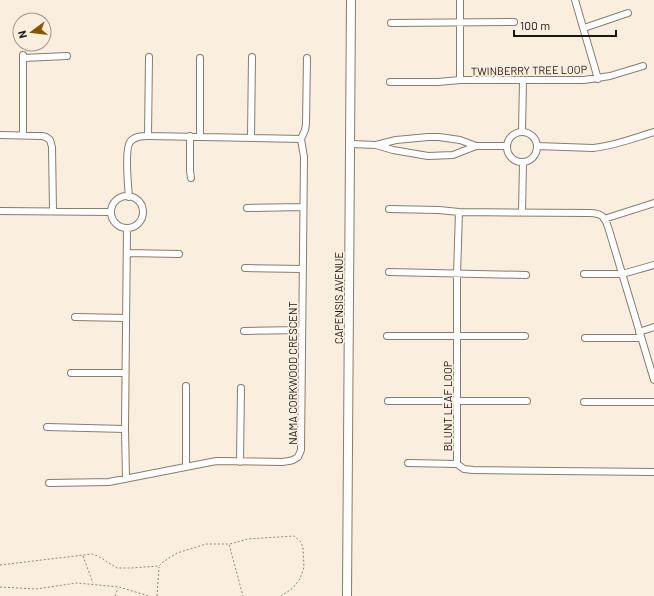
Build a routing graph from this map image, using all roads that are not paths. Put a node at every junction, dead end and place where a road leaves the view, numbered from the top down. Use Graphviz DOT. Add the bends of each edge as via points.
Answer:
graph roads {
  1 [pos="351,0"];
  2 [pos="460,0"];
  3 [pos="575,0"];
  4 [pos="628,13"];
  5 [pos="460,22"];
  6 [pos="514,22"];
  7 [pos="391,23"];
  8 [pos="584,28"];
  9 [pos="67,56"];
  10 [pos="149,57"];
  11 [pos="252,57"];
  12 [pos="200,58"];
  13 [pos="307,58"];
  14 [pos="643,66"];
  15 [pos="598,79"];
  16 [pos="460,80"];
  17 [pos="523,80"];
  18 [pos="390,82"];
  19 [pos="522,132"];
  20 [pos="654,132"];
  21 [pos="0,135"];
  22 [pos="23,135"];
  23 [pos="148,136"];
  24 [pos="190,136"];
  25 [pos="200,136"];
  26 [pos="251,137"];
  27 [pos="301,139"];
  28 [pos="351,144"];
  29 [pos="376,145"];
  30 [pos="476,146"];
  31 [pos="507,146"];
  32 [pos="537,146"];
  33 [pos="523,162"];
  34 [pos="191,178"];
  35 [pos="128,197"];
  36 [pos="654,203"];
  37 [pos="247,208"];
  38 [pos="303,208"];
  39 [pos="389,209"];
  40 [pos="0,211"];
  41 [pos="53,212"];
  42 [pos="111,212"];
  43 [pos="459,212"];
  44 [pos="522,212"];
  45 [pos="604,219"];
  46 [pos="127,228"];
  47 [pos="127,253"];
  48 [pos="179,254"];
  49 [pos="654,265"];
  50 [pos="245,268"];
  51 [pos="302,269"];
  52 [pos="389,272"];
  53 [pos="457,274"];
  54 [pos="584,274"];
  55 [pos="622,274"];
  56 [pos="526,275"];
  57 [pos="75,318"];
  58 [pos="126,318"];
  59 [pos="654,327"];
  60 [pos="302,330"];
  61 [pos="244,331"];
  62 [pos="640,335"];
  63 [pos="387,336"];
  64 [pos="524,336"];
  65 [pos="457,337"];
  66 [pos="585,338"];
  67 [pos="70,373"];
  68 [pos="125,373"];
  69 [pos="654,380"];
  70 [pos="186,386"];
  71 [pos="241,388"];
  72 [pos="388,401"];
  73 [pos="527,401"];
  74 [pos="457,402"];
  75 [pos="584,402"];
  76 [pos="654,402"];
  77 [pos="47,427"];
  78 [pos="125,429"];
  79 [pos="240,462"];
  80 [pos="408,463"];
  81 [pos="457,464"];
  82 [pos="186,467"];
  83 [pos="654,472"];
  84 [pos="126,479"];
  85 [pos="49,483"];
  86 [pos="347,596"];
  1 -- 28 [label="street, CAPENSIS AVENUE"];
  2 -- 5 [label="street, TWINBERRY TREE LOOP"];
  3 -- 8 [label="street, TWINBERRY TREE LOOP"];
  4 -- 8 [label="street"];
  5 -- 6 [label="street"];
  5 -- 7 [label="street"];
  5 -- 16 [label="street, TWINBERRY TREE LOOP"];
  8 -- 15 [label="street, TWINBERRY TREE LOOP"];
  9 -- 22 [label="street" via="23,56"];
  10 -- 23 [label="street"];
  11 -- 26 [label="street"];
  12 -- 25 [label="street"];
  13 -- 27 [label="street" via="306,130"];
  14 -- 15 [label="street"];
  15 -- 17 [label="street, TWINBERRY TREE LOOP"];
  16 -- 17 [label="street, TWINBERRY TREE LOOP"];
  16 -- 18 [label="street"];
  17 -- 19 [label="street"];
  19 -- 31 [label="street" via="512,136"];
  19 -- 32 [label="street" via="530,134"];
  20 -- 32 [label="street" via="593,148"];
  21 -- 22 [label="street"];
  22 -- 41 [label="street" via="46,137 52,142"];
  23 -- 24 [label="street"];
  23 -- 35 [label="street" via="136,138 129,144"];
  24 -- 25 [label="street"];
  24 -- 34 [label="street"];
  25 -- 26 [label="street"];
  26 -- 27 [label="street"];
  27 -- 38 [label="street, NAMA CORKWOOD CRESCENT" via="304,157"];
  28 -- 29 [label="street"];
  28 -- 86 [label="street, CAPENSIS AVENUE"];
  29 -- 30 [label="street" via="396,140 439,137 460,140"];
  29 -- 30 [label="street" via="428,156 453,155"];
  30 -- 31 [label="street"];
  31 -- 33 [label="street" via="511,158"];
  32 -- 33 [label="street" via="533,157"];
  33 -- 44 [label="street"];
  35 -- 42 [label="street" via="115,202"];
  35 -- 46 [label="street" via="138,201 143,216 137,225"];
  36 -- 45 [label="street"];
  37 -- 38 [label="street"];
  38 -- 51 [label="street, NAMA CORKWOOD CRESCENT"];
  39 -- 43 [label="street"];
  40 -- 41 [label="street"];
  41 -- 42 [label="street"];
  42 -- 46 [label="street" via="114,222"];
  43 -- 44 [label="street"];
  43 -- 53 [label="street, BLUNT LEAF LOOP"];
  44 -- 45 [label="street" via="594,213"];
  45 -- 55 [label="street"];
  46 -- 47 [label="street"];
  47 -- 48 [label="street"];
  47 -- 58 [label="street"];
  49 -- 55 [label="street"];
  50 -- 51 [label="street"];
  51 -- 60 [label="street, NAMA CORKWOOD CRESCENT"];
  52 -- 53 [label="street"];
  53 -- 56 [label="street"];
  53 -- 65 [label="street, BLUNT LEAF LOOP"];
  54 -- 55 [label="street"];
  55 -- 62 [label="street"];
  57 -- 58 [label="street"];
  58 -- 68 [label="street"];
  59 -- 62 [label="street"];
  60 -- 61 [label="street"];
  60 -- 79 [label="street, NAMA CORKWOOD CRESCENT" via="300,454 295,459 282,462"];
  62 -- 66 [label="street"];
  62 -- 69 [label="street"];
  63 -- 65 [label="street"];
  64 -- 65 [label="street"];
  65 -- 74 [label="street, BLUNT LEAF LOOP"];
  67 -- 68 [label="street"];
  68 -- 78 [label="street"];
  70 -- 82 [label="street"];
  71 -- 79 [label="street"];
  72 -- 74 [label="street"];
  73 -- 74 [label="street"];
  74 -- 81 [label="street, BLUNT LEAF LOOP"];
  75 -- 76 [label="street"];
  77 -- 78 [label="street"];
  78 -- 84 [label="street"];
  79 -- 82 [label="street, NAMA CORKWOOD CRESCENT" via="218,462"];
  80 -- 81 [label="street"];
  81 -- 83 [label="street, BLUNT LEAF LOOP" via="464,469 473,470"];
  82 -- 84 [label="street, NAMA CORKWOOD CRESCENT"];
  84 -- 85 [label="street, NAMA CORKWOOD CRESCENT" via="110,482"];
}
